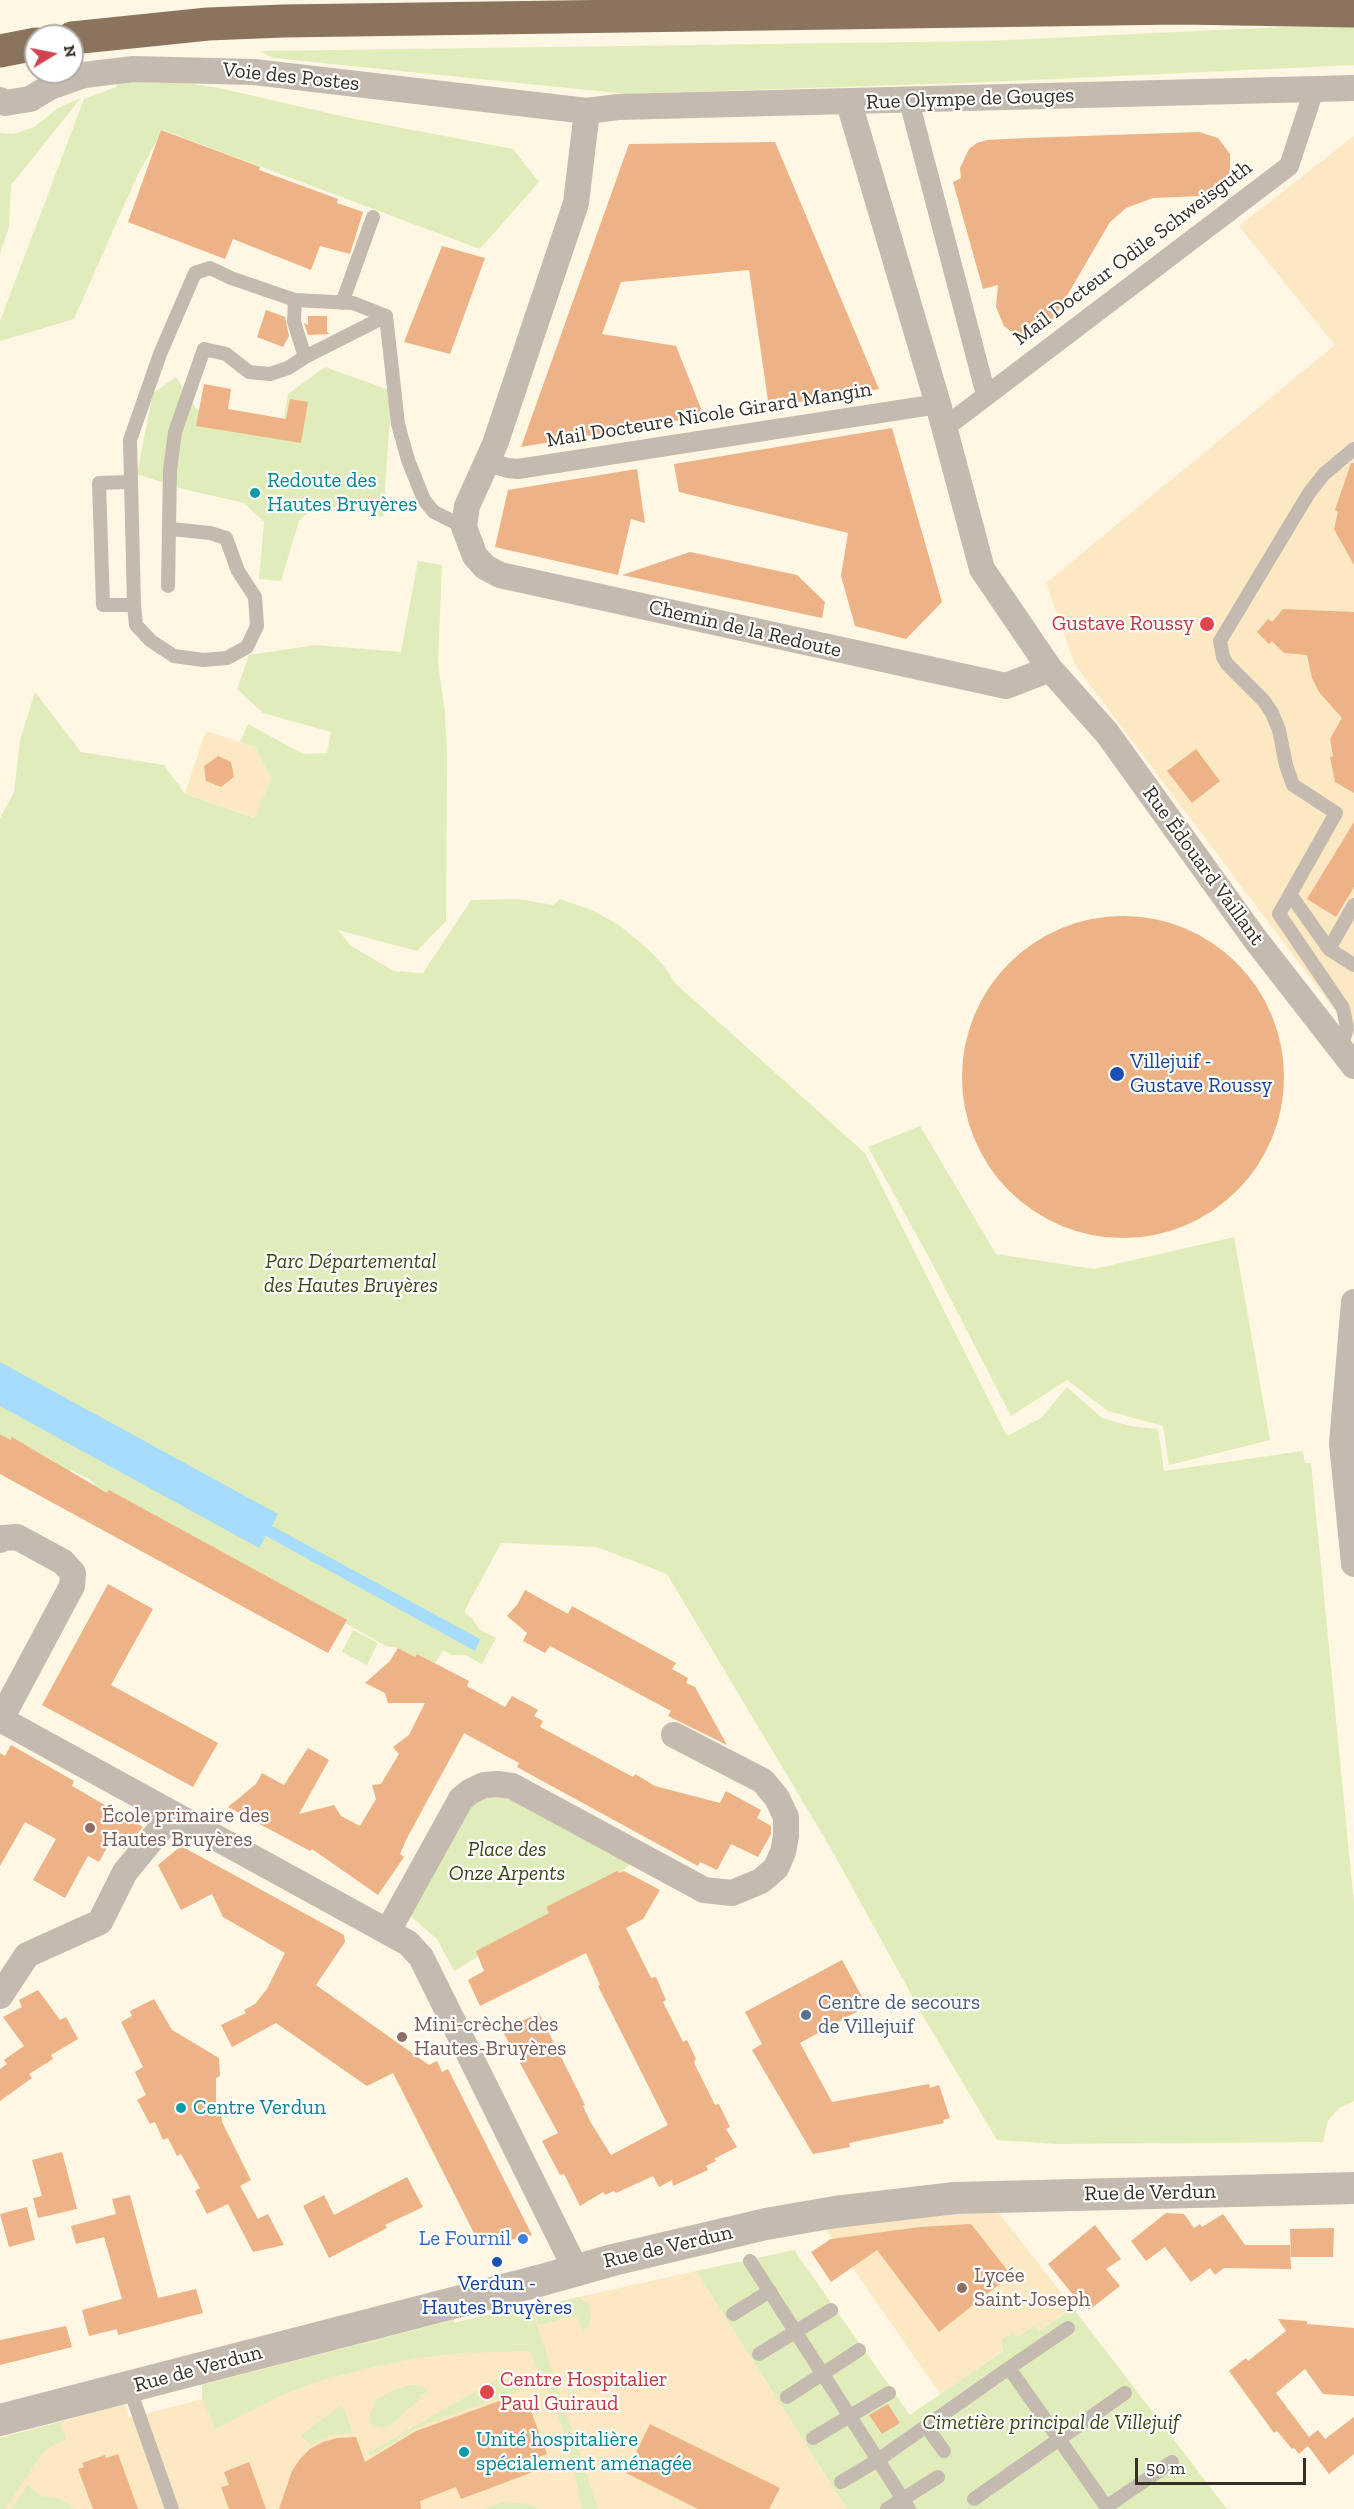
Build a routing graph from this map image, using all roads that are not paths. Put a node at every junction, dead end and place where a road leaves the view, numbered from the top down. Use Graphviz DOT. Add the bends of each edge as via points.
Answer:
graph roads {
  1 [pos="1237,0"];
  2 [pos="1180,8"];
  3 [pos="1354,11"];
  4 [pos="84,37"];
  5 [pos="24,46"];
  6 [pos="0,51"];
  7 [pos="1354,88"];
  8 [pos="1314,90"];
  9 [pos="0,100"];
  10 [pos="909,101"];
  11 [pos="849,102"];
  12 [pos="587,111"];
  13 [pos="373,217"];
  14 [pos="295,300"];
  15 [pos="342,303"];
  16 [pos="386,316"];
  17 [pos="305,357"];
  18 [pos="986,395"];
  19 [pos="941,416"];
  20 [pos="1354,449"];
  21 [pos="488,462"];
  22 [pos="129,482"];
  23 [pos="464,527"];
  24 [pos="171,529"];
  25 [pos="168,586"];
  26 [pos="134,604"];
  27 [pos="1050,669"];
  28 [pos="1290,894"];
  29 [pos="1354,905"];
  30 [pos="1329,949"];
  31 [pos="1354,965"];
  32 [pos="1347,1058"];
  33 [pos="1354,1302"];
  34 [pos="0,1540"];
  35 [pos="1354,1564"];
  36 [pos="1,1719"];
  37 [pos="674,1735"];
  38 [pos="172,1815"];
  39 [pos="388,1931"];
  40 [pos="0,1996"];
  41 [pos="1354,2188"];
  42 [pos="750,2261"];
  43 [pos="576,2270"];
  44 [pos="770,2291"];
  45 [pos="831,2310"];
  46 [pos="734,2314"];
  47 [pos="1068,2328"];
  48 [pos="796,2332"];
  49 [pos="859,2350"];
  50 [pos="759,2354"];
  51 [pos="1009,2368"];
  52 [pos="823,2374"];
  53 [pos="129,2387"];
  54 [pos="889,2393"];
  55 [pos="1125,2393"];
  56 [pos="787,2397"];
  57 [pos="850,2416"];
  58 [pos="0,2420"];
  59 [pos="926,2426"];
  60 [pos="813,2438"];
  61 [pos="1059,2439"];
  62 [pos="944,2451"];
  63 [pos="878,2460"];
  64 [pos="1172,2462"];
  65 [pos="938,2477"];
  66 [pos="841,2482"];
  67 [pos="974,2499"];
  68 [pos="906,2504"];
  69 [pos="1107,2508"];
  70 [pos="172,2509"];
  71 [pos="887,2509"];
  1 -- 2 [label="highway"];
  2 -- 3 [label="highway"];
  2 -- 4 [label="highway" via="283,21"];
  5 -- 6 [label="highway"];
  7 -- 8 [label="street, Rue Olympe de Gouges"];
  8 -- 10 [label="street, Rue Olympe de Gouges"];
  8 -- 18 [label="street, Mail Docteur Odile Schweisguth" via="1289,166"];
  9 -- 12 [label="street, Voie des Postes" via="5,103 30,99 84,75 133,69 216,69"];
  10 -- 11 [label="street, Rue Olympe de Gouges"];
  10 -- 18 [label="street"];
  11 -- 12 [label="street, Rue Olympe de Gouges"];
  11 -- 19 [label="street, Rue Édouard Vaillant"];
  12 -- 21 [label="street" via="576,203"];
  13 -- 15 [label="lane"];
  14 -- 15 [label="lane"];
  14 -- 17 [label="lane" via="294,322"];
  14 -- 22 [label="lane" via="210,268 195,273 160,354 130,440"];
  15 -- 16 [label="lane" via="353,303"];
  16 -- 17 [label="lane"];
  16 -- 23 [label="lane" via="398,424 408,460 424,500 434,512"];
  17 -- 24 [label="lane" via="270,374 249,372 226,354 204,349 175,432 170,470"];
  18 -- 19 [label="street, Mail Docteur Odile Schweisguth"];
  19 -- 21 [label="street, Mail Docteure Nicole Girard Mangin" via="518,469"];
  19 -- 27 [label="street, Rue Édouard Vaillant" via="982,568"];
  20 -- 28 [label="lane" via="1324,474 1309,493 1220,641 1227,664 1272,713 1293,785 1336,813"];
  21 -- 23 [label="street" via="467,506"];
  22 -- 26 [label="lane"];
  22 -- 26 [label="lane" via="99,483 103,605"];
  23 -- 27 [label="street, Chemin de la Redoute" via="475,556 500,575 1006,686"];
  24 -- 25 [label="lane"];
  24 -- 26 [label="lane" via="226,538 238,571 255,597 257,626 247,647 227,658 174,656 136,625"];
  27 -- 32 [label="street, Rue Édouard Vaillant" via="1107,733 1255,939"];
  28 -- 30 [label="lane"];
  28 -- 32 [label="lane" via="1279,914 1343,1008"];
  29 -- 30 [label="lane"];
  30 -- 31 [label="lane"];
  33 -- 35 [label="street" via="1342,1443"];
  34 -- 36 [label="street" via="17,1537 63,1562 73,1573 72,1586"];
  36 -- 38 [label="street"];
  37 -- 39 [label="street" via="763,1781 777,1798 786,1817 783,1852 776,1868 761,1881 732,1893 704,1890 512,1786 484,1785 461,1799"];
  38 -- 39 [label="street"];
  38 -- 40 [label="street" via="125,1872 100,1922 27,1955"];
  39 -- 43 [label="street" via="421,1957"];
  41 -- 43 [label="street, Rue de Verdun" via="925,2201 766,2224"];
  42 -- 44 [label="lane"];
  43 -- 53 [label="street, Rue de Verdun"];
  44 -- 46 [label="lane"];
  44 -- 48 [label="lane"];
  45 -- 48 [label="lane"];
  47 -- 51 [label="lane"];
  48 -- 50 [label="lane"];
  48 -- 52 [label="lane"];
  49 -- 52 [label="lane"];
  51 -- 59 [label="lane"];
  51 -- 61 [label="lane"];
  52 -- 56 [label="lane"];
  52 -- 57 [label="lane"];
  53 -- 58 [label="street, Rue de Verdun"];
  53 -- 70 [label="lane"];
  54 -- 57 [label="lane"];
  55 -- 61 [label="lane"];
  57 -- 60 [label="lane"];
  57 -- 63 [label="lane"];
  59 -- 62 [label="lane"];
  59 -- 63 [label="lane"];
  61 -- 67 [label="lane"];
  61 -- 69 [label="lane"];
  63 -- 66 [label="lane"];
  63 -- 68 [label="lane"];
  64 -- 69 [label="lane"];
  65 -- 68 [label="lane"];
  68 -- 71 [label="lane"];
}
